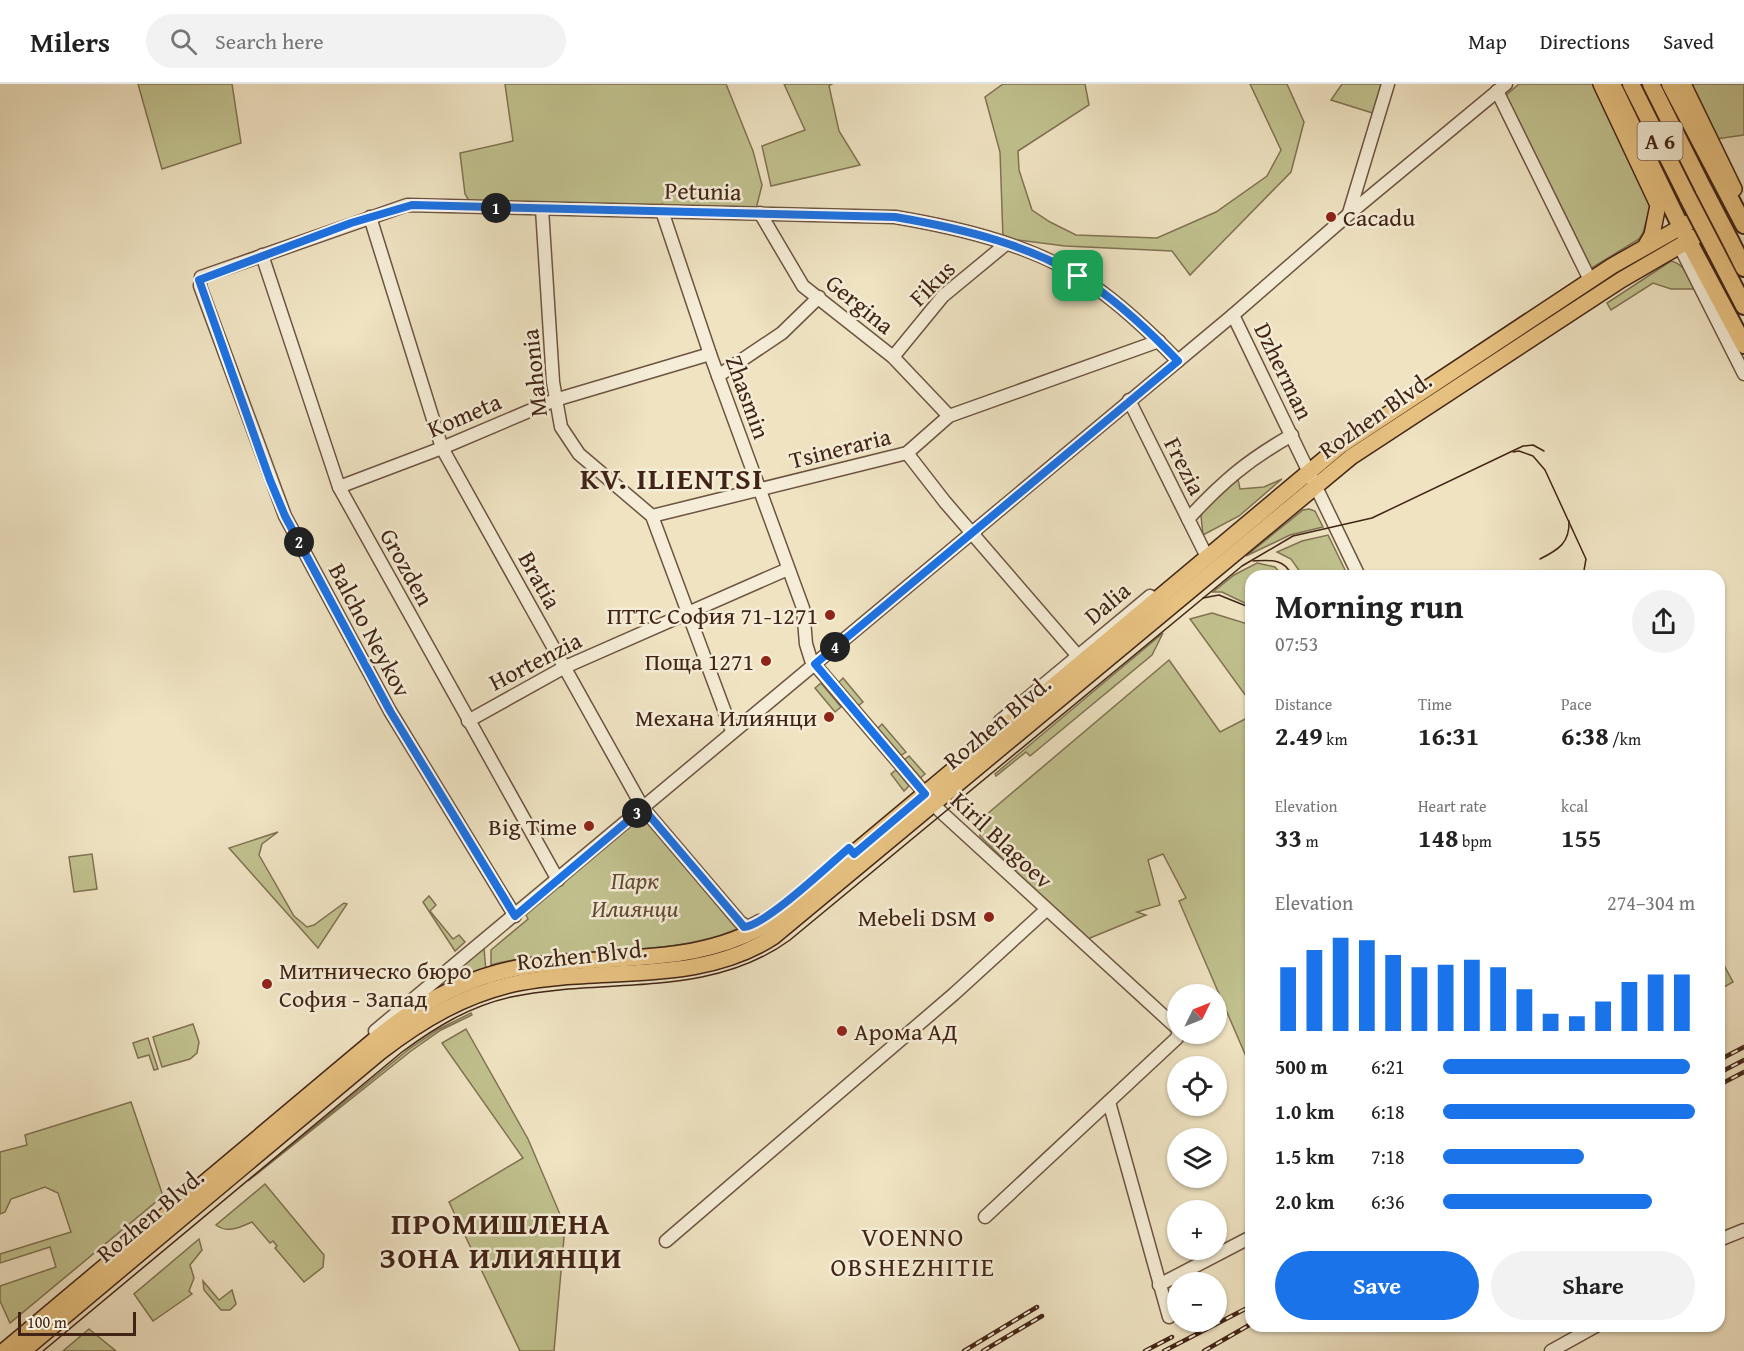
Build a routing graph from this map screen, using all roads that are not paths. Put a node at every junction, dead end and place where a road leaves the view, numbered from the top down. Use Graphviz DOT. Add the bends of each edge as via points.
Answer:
graph roads {
  1 [pos="1388,84"];
  2 [pos="1601,84"];
  3 [pos="1612,84"];
  4 [pos="1631,84"];
  5 [pos="1651,84"];
  6 [pos="1670,84"];
  7 [pos="1683,84"];
  8 [pos="1502,87"];
  9 [pos="542,209"];
  10 [pos="1737,210"];
  11 [pos="662,211"];
  12 [pos="760,213"];
  13 [pos="1349,214"];
  14 [pos="370,217"];
  15 [pos="1684,234"];
  16 [pos="1006,243"];
  17 [pos="1645,247"];
  18 [pos="262,255"];
  19 [pos="1744,268"];
  20 [pos="199,280"];
  21 [pos="1590,280"];
  22 [pos="819,297"];
  23 [pos="1744,306"];
  24 [pos="1233,315"];
  25 [pos="1159,341"];
  26 [pos="1744,345"];
  27 [pos="710,354"];
  28 [pos="893,357"];
  29 [pos="1178,361"];
  30 [pos="1744,374"];
  31 [pos="718,376"];
  32 [pos="555,400"];
  33 [pos="1129,400"];
  34 [pos="949,416"];
  35 [pos="1292,435"];
  36 [pos="442,448"];
  37 [pos="907,453"];
  38 [pos="1309,471"];
  39 [pos="1316,485"];
  40 [pos="339,488"];
  41 [pos="760,490"];
  42 [pos="652,516"];
  43 [pos="1188,519"];
  44 [pos="1251,520"];
  45 [pos="970,533"];
  46 [pos="1204,550"];
  47 [pos="788,569"];
  48 [pos="1356,570"];
  49 [pos="687,613"];
  50 [pos="1078,656"];
  51 [pos="815,664"];
  52 [pos="565,667"];
  53 [pos="468,721"];
  54 [pos="998,729"];
  55 [pos="732,731"];
  56 [pos="970,747"];
  57 [pos="929,799"];
  58 [pos="643,808"];
  59 [pos="871,829"];
  60 [pos="852,851"];
  61 [pos="558,880"];
  62 [pos="1046,910"];
  63 [pos="515,916"];
  64 [pos="1167,1021"];
  65 [pos="1171,1044"];
  66 [pos="328,1078"];
  67 [pos="1109,1102"];
  68 [pos="985,1217"];
  69 [pos="1744,1230"];
  70 [pos="1725,1238"];
  71 [pos="1245,1240"];
  72 [pos="666,1241"];
  73 [pos="1159,1286"];
  74 [pos="1167,1311"];
  75 [pos="1585,1332"];
  76 [pos="4,1351"];
  77 [pos="23,1351"];
  78 [pos="1551,1351"];
  1 -- 13 [label="street"];
  2 -- 17 [label="main road" via="1657,201 1658,214"];
  3 -- 15 [label="highway"];
  4 -- 23 [label="highway, A 6, bridge"];
  5 -- 19 [label="highway, A 6, bridge"];
  6 -- 10 [label="highway"];
  7 -- 10 [label="main road"];
  8 -- 13 [label="street, Rozhen Blvd."];
  8 -- 21 [label="street"];
  9 -- 11 [label="street, Petunia"];
  9 -- 14 [label="street, Petunia" via="412,205"];
  9 -- 32 [label="street, Mahonia"];
  11 -- 12 [label="street, Petunia"];
  11 -- 27 [label="street, Zhasmin"];
  12 -- 16 [label="street, Petunia" via="895,217"];
  12 -- 22 [label="street, Gergina" via="797,279"];
  13 -- 24 [label="street, Rozhen Blvd."];
  14 -- 18 [label="street, Petunia"];
  14 -- 36 [label="street, Bratia"];
  15 -- 17 [label="main road, Rozhen Blvd."];
  15 -- 26 [label="highway"];
  15 -- 30 [label="street"];
  15 -- 39 [label="main road, Rozhen Blvd." via="1369,443"];
  16 -- 25 [label="street, Petunia" via="1091,284"];
  16 -- 28 [label="street, Fikus" via="944,296"];
  17 -- 21 [label="main road, Rozhen Blvd."];
  18 -- 20 [label="street, Petunia"];
  18 -- 40 [label="street, Grozden"];
  20 -- 63 [label="street, Balcho Neykov" via="285,516 390,711"];
  21 -- 38 [label="main road, Rozhen Blvd." via="1360,431"];
  22 -- 28 [label="street, Gergina"];
  22 -- 31 [label="street" via="782,333"];
  24 -- 29 [label="street, Rozhen Blvd."];
  24 -- 35 [label="street, Dzherman"];
  25 -- 29 [label="street, Petunia"];
  25 -- 34 [label="street, Tsineraria"];
  27 -- 31 [label="street, Zhasmin"];
  27 -- 32 [label="street, Kometa"];
  28 -- 34 [label="street, Gergina"];
  29 -- 33 [label="street, Rozhen Blvd."];
  31 -- 41 [label="street, Zhasmin"];
  32 -- 36 [label="street, Kometa"];
  32 -- 42 [label="street, Mahonia" via="561,427 571,445"];
  33 -- 43 [label="street, Frezia"];
  33 -- 45 [label="street, Rozhen Blvd."];
  34 -- 37 [label="street, Tsineraria"];
  35 -- 38 [label="street, Dzherman"];
  35 -- 43 [label="street" via="1230,475"];
  36 -- 40 [label="street, Kometa"];
  36 -- 52 [label="street, Bratia"];
  37 -- 41 [label="street, Tsineraria"];
  37 -- 45 [label="street"];
  38 -- 39 [label="street, Dzherman"];
  38 -- 44 [label="main road, Rozhen Blvd."];
  39 -- 48 [label="street, Dzherman"];
  39 -- 57 [label="main road, Rozhen Blvd."];
  40 -- 53 [label="street, Grozden"];
  41 -- 42 [label="street, Tsineraria"];
  41 -- 47 [label="street, Zhasmin"];
  42 -- 49 [label="street, Mahonia"];
  43 -- 46 [label="street, Frezia"];
  44 -- 46 [label="street, Dalia"];
  44 -- 54 [label="main road, Rozhen Blvd."];
  45 -- 50 [label="street"];
  45 -- 51 [label="street, Rozhen Blvd."];
  46 -- 50 [label="street, Dalia"];
  47 -- 49 [label="street, Hortenzia"];
  47 -- 51 [label="street, Zhasmin" via="803,609 808,653"];
  49 -- 52 [label="street, Hortenzia"];
  49 -- 55 [label="street, Mahonia"];
  50 -- 54 [label="street, Dalia"];
  51 -- 55 [label="street, Rozhen Blvd."];
  51 -- 57 [label="street, Kiril Blagoev"];
  52 -- 53 [label="street, Hortenzia"];
  52 -- 58 [label="street, Bratia"];
  53 -- 61 [label="street, Grozden"];
  54 -- 56 [label="street, Dalia"];
  54 -- 57 [label="main road, Rozhen Blvd."];
  55 -- 58 [label="street, Rozhen Blvd."];
  57 -- 60 [label="main road, Rozhen Blvd."];
  57 -- 62 [label="street, Kiril Blagoev"];
  57 -- 77 [label="main road, Rozhen Blvd." via="782,930 744,952 690,966 518,983 464,999 435,1013 380,1052"];
  58 -- 60 [label="street, Bratia" via="744,927 781,906"];
  58 -- 61 [label="street, Rozhen Blvd."];
  59 -- 60 [label="street"];
  60 -- 66 [label="main road, Rozhen Blvd." via="783,913 750,935 686,953 532,966 477,979 439,994 406,1015"];
  61 -- 63 [label="street, Rozhen Blvd."];
  62 -- 64 [label="street, Kiril Blagoev"];
  62 -- 72 [label="street"];
  63 -- 66 [label="street, Rozhen Blvd." via="381,1026"];
  65 -- 67 [label="street, Kiril Blagoev"];
  66 -- 76 [label="main road, Rozhen Blvd."];
  67 -- 68 [label="street, Kiril Blagoev"];
  67 -- 73 [label="street"];
  69 -- 70 [label="street"];
  71 -- 73 [label="street"];
  73 -- 74 [label="street"];
  75 -- 78 [label="street"];
}
